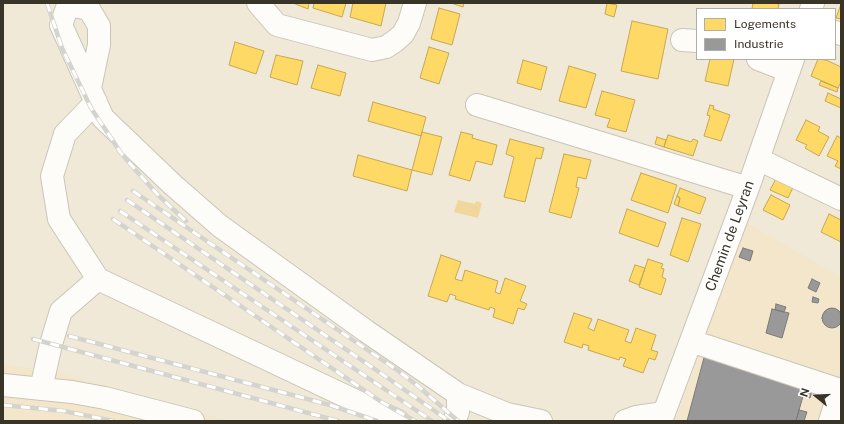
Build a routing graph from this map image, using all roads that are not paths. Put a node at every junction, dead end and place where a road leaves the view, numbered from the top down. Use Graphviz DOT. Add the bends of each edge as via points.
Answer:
graph roads {
  1 [pos="258,3"];
  2 [pos="415,3"];
  3 [pos="764,60"];
  4 [pos="791,65"];
  5 [pos="477,105"];
  6 [pos="758,159"];
  7 [pos="748,188"];
  8 [pos="841,199"];
  9 [pos="98,279"];
  10 [pos="691,341"];
  11 [pos="3,385"];
  12 [pos="41,389"];
  13 [pos="840,390"];
  14 [pos="458,394"];
  15 [pos="663,417"];
  16 [pos="193,421"];
  17 [pos="398,421"];
  18 [pos="454,421"];
  19 [pos="540,421"];
  20 [pos="625,421"];
  21 [pos="830,421"];
  1 -- 2 [label="street" via="277,25 372,50 386,47 403,34"];
  3 -- 4 [label="street"];
  4 -- 6 [label="street, Chemin de Leyran"];
  5 -- 7 [label="street"];
  6 -- 7 [label="street, Chemin de Leyran"];
  6 -- 8 [label="street"];
  7 -- 10 [label="street, Chemin de Leyran"];
  9 -- 12 [label="street" via="61,311"];
  9 -- 14 [label="street" via="59,219 52,176 65,134 93,95 103,118 220,226"];
  9 -- 17 [label="street"];
  10 -- 13 [label="street"];
  10 -- 15 [label="street, Chemin de Leyran"];
  11 -- 12 [label="street"];
  12 -- 16 [label="street" via="105,398"];
  13 -- 21 [label="street"];
  14 -- 18 [label="street" via="458,412"];
  14 -- 19 [label="street" via="507,414"];
  15 -- 20 [label="street, Chemin de Leyran" via="636,417"];
}
